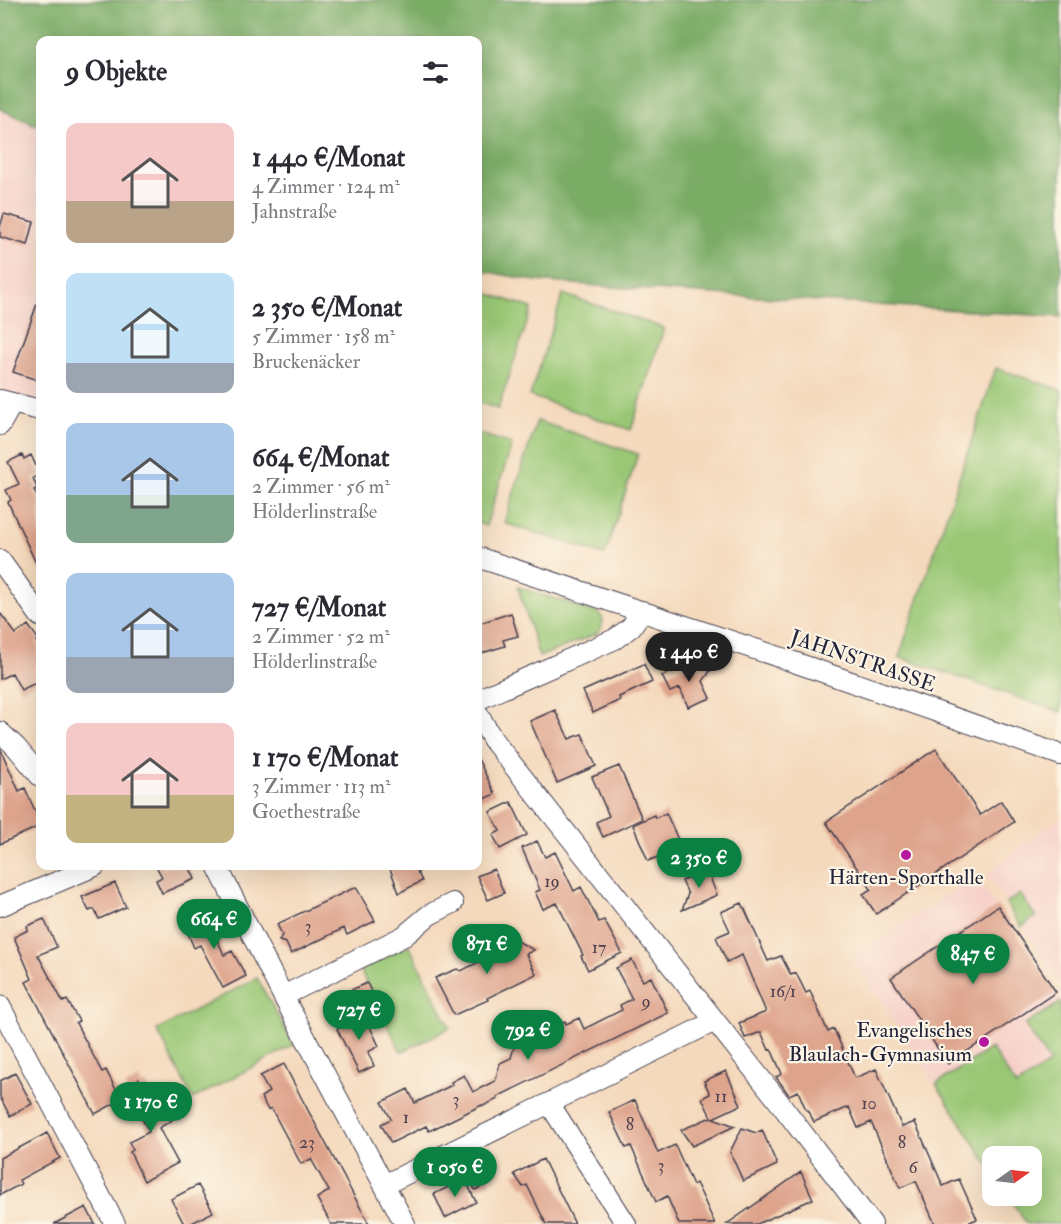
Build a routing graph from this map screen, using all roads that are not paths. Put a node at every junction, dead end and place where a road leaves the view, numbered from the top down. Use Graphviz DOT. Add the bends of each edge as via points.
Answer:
graph roads {
  1 [pos="6,402"];
  2 [pos="36,409"];
  3 [pos="0,424"];
  4 [pos="482,559"];
  5 [pos="0,561"];
  6 [pos="36,610"];
  7 [pos="642,611"];
  8 [pos="482,698"];
  9 [pos="482,721"];
  10 [pos="0,732"];
  11 [pos="1061,755"];
  12 [pos="36,771"];
  13 [pos="86,870"];
  14 [pos="219,870"];
  15 [pos="453,903"];
  16 [pos="0,906"];
  17 [pos="283,996"];
  18 [pos="0,1006"];
  19 [pos="715,1021"];
  20 [pos="549,1103"];
  21 [pos="384,1185"];
  22 [pos="115,1224"];
  23 [pos="405,1224"];
  24 [pos="626,1224"];
  25 [pos="872,1224"];
  1 -- 2 [label="street"];
  1 -- 3 [label="street"];
  4 -- 7 [label="street, JAHNSTRASSE"];
  5 -- 6 [label="street"];
  7 -- 8 [label="street" via="631,627 615,639"];
  7 -- 11 [label="street, JAHNSTRASSE"];
  9 -- 19 [label="street" via="493,740"];
  10 -- 12 [label="street"];
  13 -- 16 [label="street"];
  14 -- 17 [label="street"];
  15 -- 17 [label="street" via="429,915 404,936"];
  17 -- 21 [label="street"];
  18 -- 22 [label="street"];
  19 -- 20 [label="street"];
  19 -- 25 [label="street"];
  20 -- 21 [label="street"];
  20 -- 24 [label="street"];
  21 -- 23 [label="street"];
}
